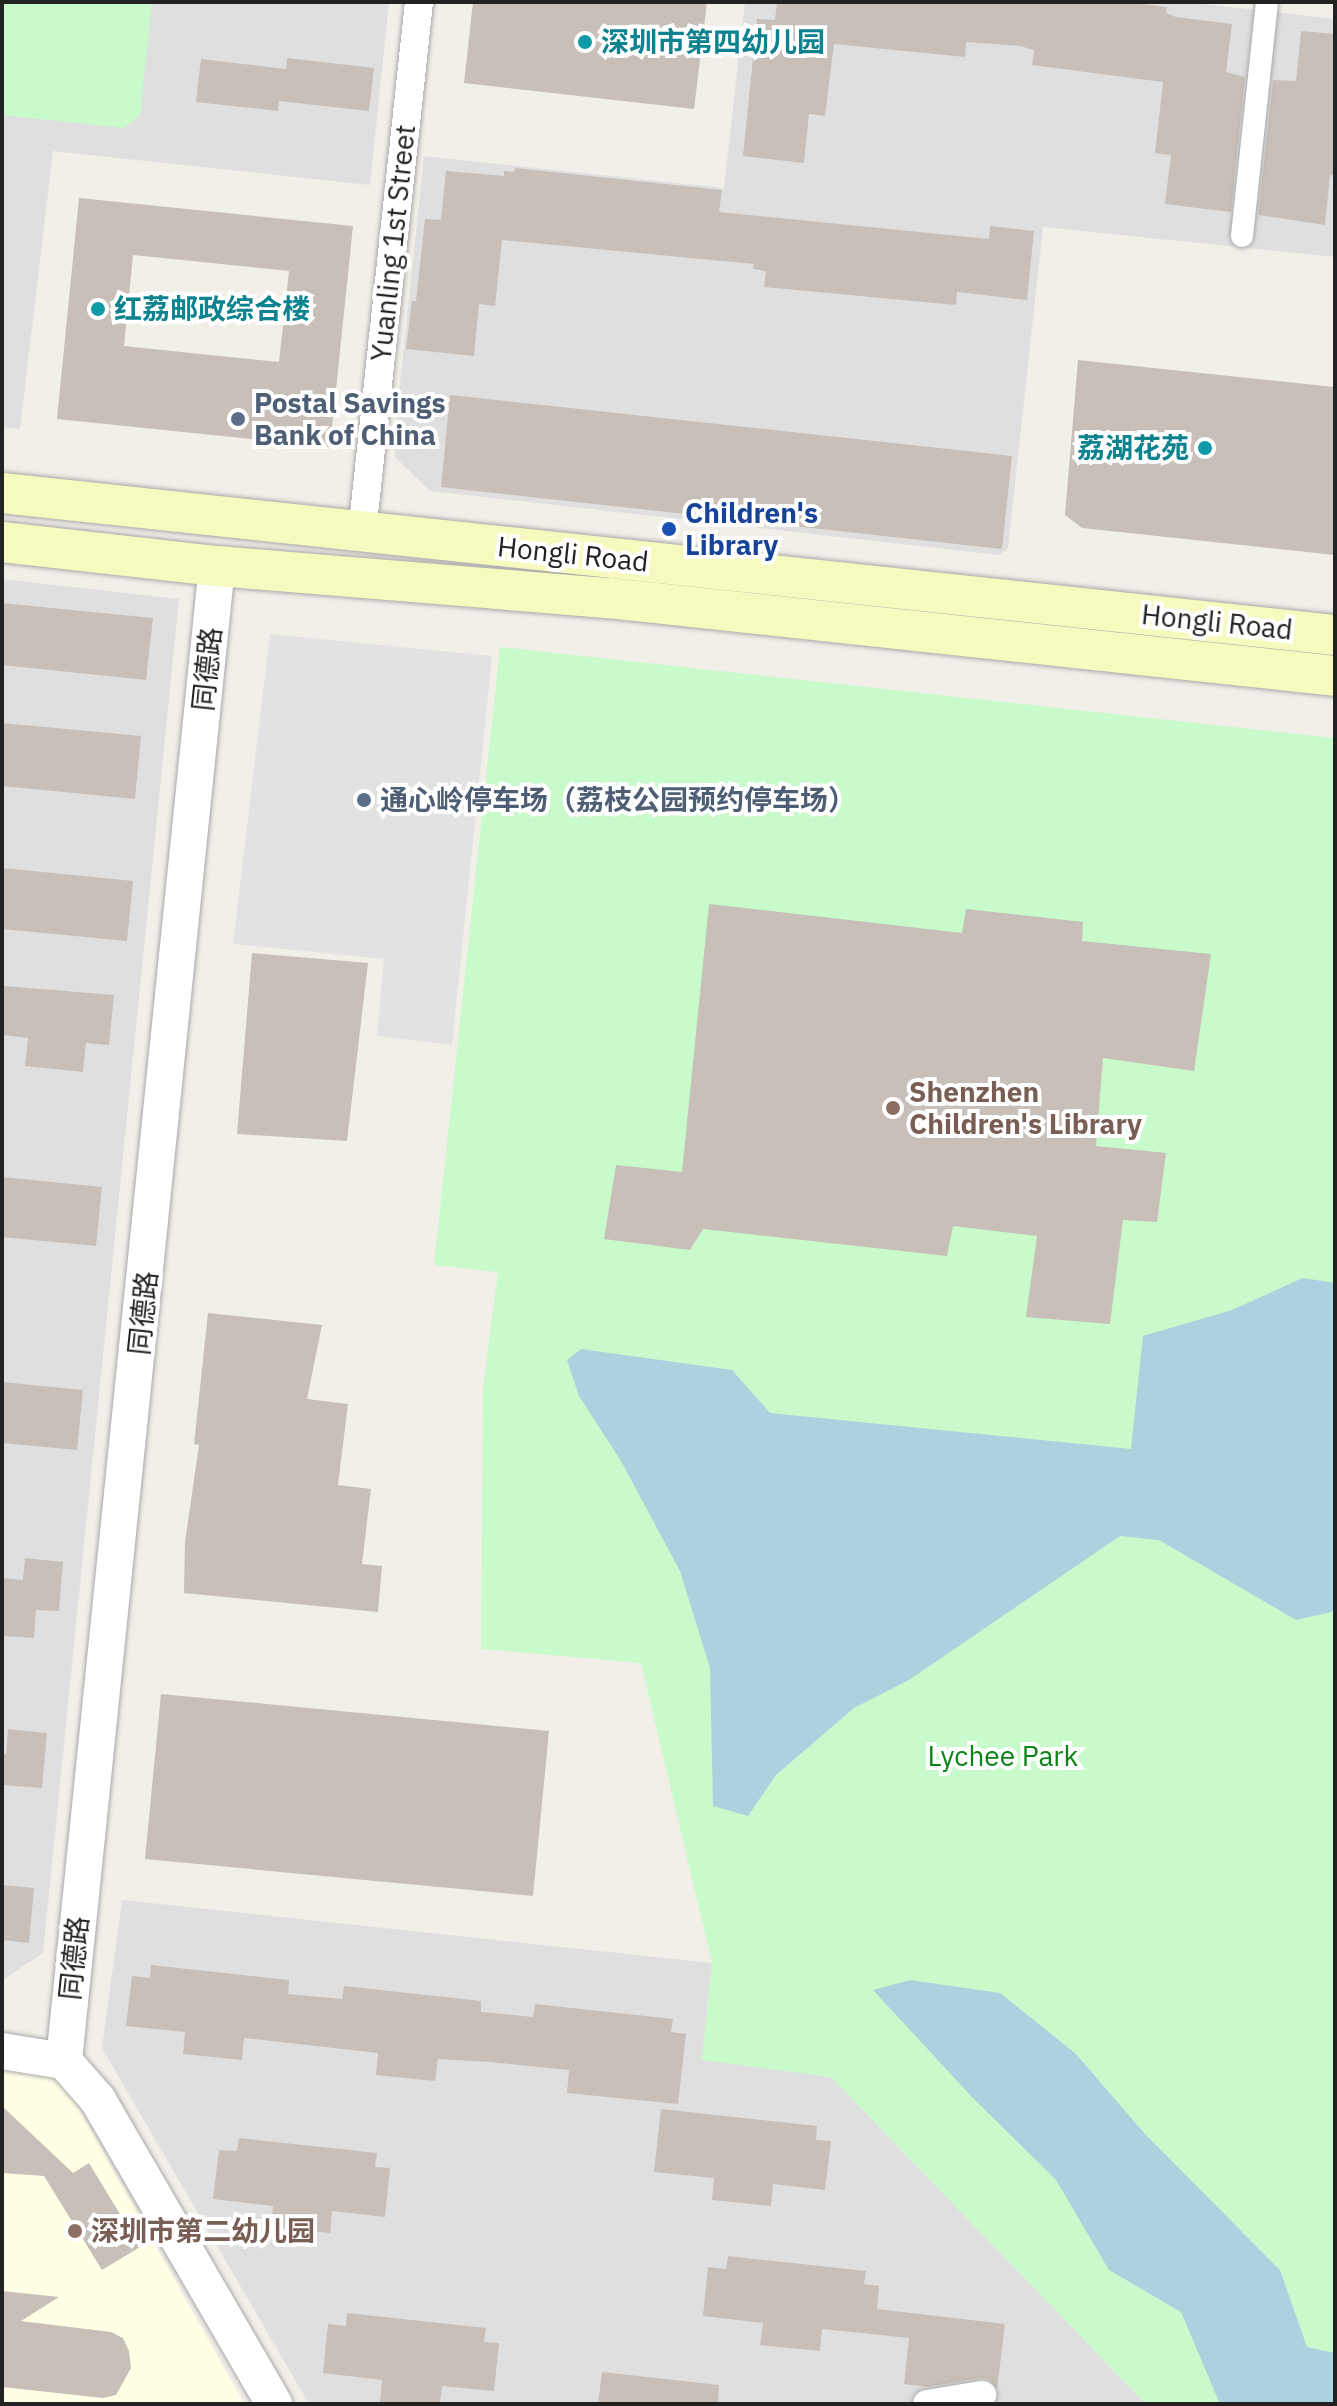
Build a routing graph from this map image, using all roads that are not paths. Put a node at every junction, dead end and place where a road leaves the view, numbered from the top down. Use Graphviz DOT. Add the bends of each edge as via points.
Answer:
graph roads {
  1 [pos="419,2"];
  2 [pos="1267,2"];
  3 [pos="1242,236"];
  4 [pos="2,493"];
  5 [pos="362,533"];
  6 [pos="2,542"];
  7 [pos="217,566"];
  8 [pos="1335,635"];
  9 [pos="1335,676"];
  10 [pos="2,2051"];
  11 [pos="64,2061"];
  12 [pos="982,2395"];
  13 [pos="274,2404"];
  14 [pos="927,2404"];
  1 -- 5 [label="street, Yuanling 1st Street"];
  2 -- 3 [label="street"];
  4 -- 5 [label="main road, Hongli Road"];
  5 -- 8 [label="main road, Hongli Road"];
  6 -- 7 [label="main road, Hongli Road"];
  7 -- 9 [label="main road, Hongli Road" via="609,598"];
  7 -- 11 [label="street, 同德路"];
  10 -- 11 [label="street"];
  11 -- 13 [label="street" via="98,2100"];
  12 -- 14 [label="street"];
}
